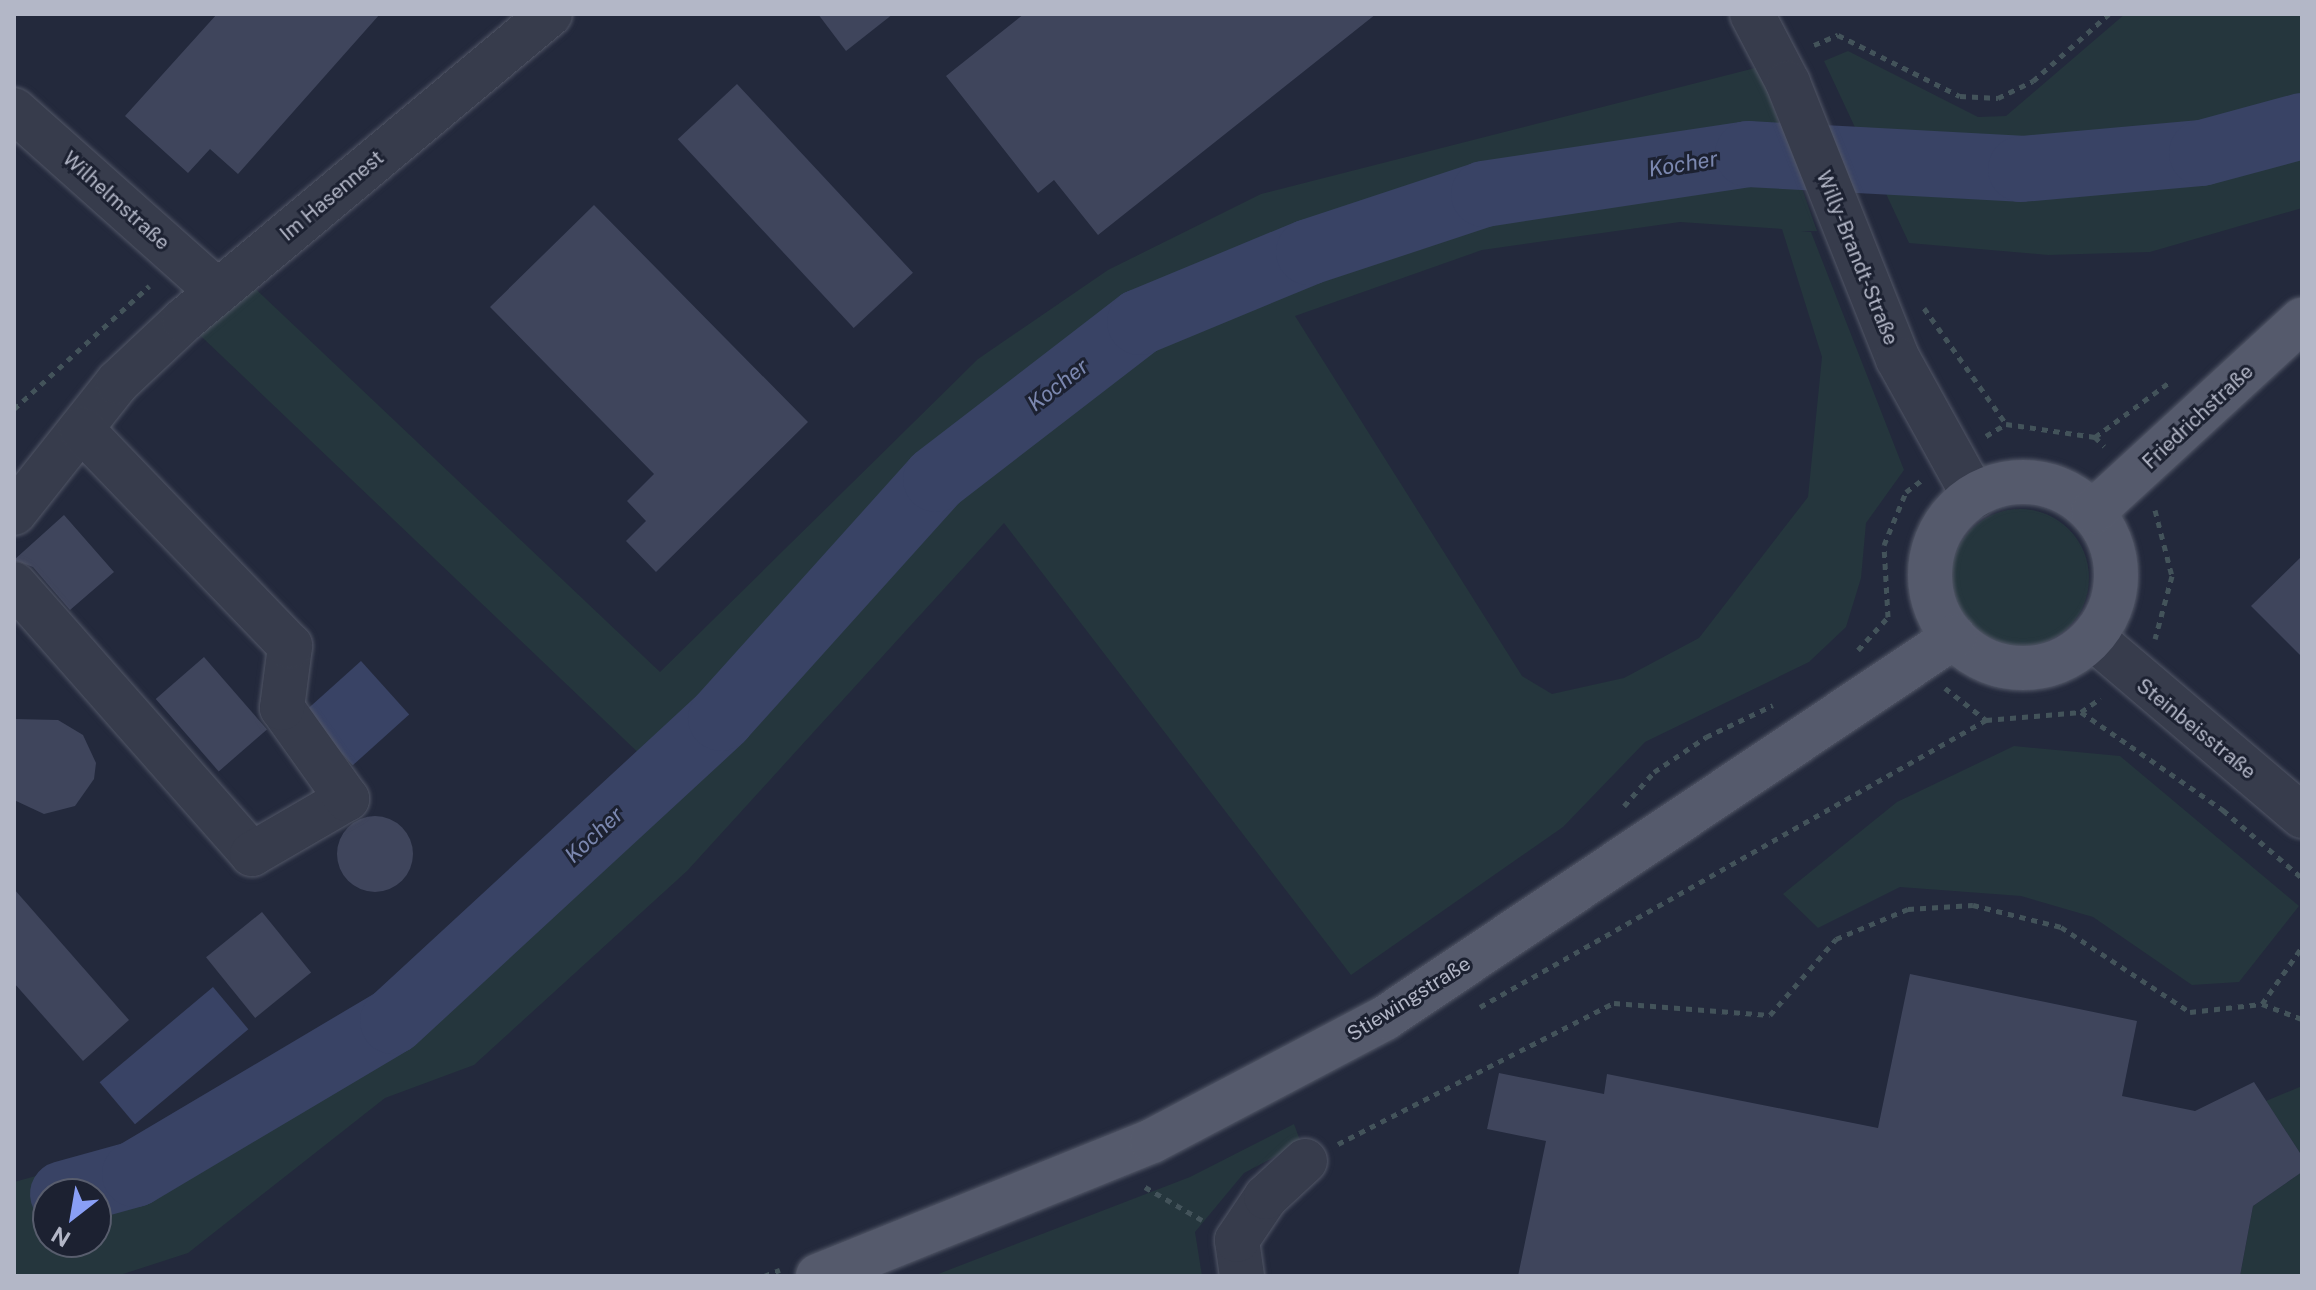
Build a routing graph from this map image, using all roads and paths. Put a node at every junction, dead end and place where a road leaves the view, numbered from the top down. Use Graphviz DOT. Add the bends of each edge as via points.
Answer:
graph roads {
  1 [pos="550,14"];
  2 [pos="1752,14"];
  3 [pos="2109,14"];
  4 [pos="1783,74"];
  5 [pos="14,110"];
  6 [pos="218,292"];
  7 [pos="1919,301"];
  8 [pos="2302,320"];
  9 [pos="2006,424"];
  10 [pos="81,429"];
  11 [pos="1952,457"];
  12 [pos="2135,477"];
  13 [pos="1974,496"];
  14 [pos="2093,512"];
  15 [pos="14,513"];
  16 [pos="14,584"];
  17 [pos="1954,637"];
  18 [pos="2093,638"];
  19 [pos="1846,659"];
  20 [pos="2133,677"];
  21 [pos="1787,699"];
  22 [pos="2081,712"];
  23 [pos="1616,815"];
  24 [pos="2302,816"];
  25 [pos="2302,878"];
  26 [pos="1628,926"];
  27 [pos="2302,947"];
  28 [pos="2262,1004"];
  29 [pos="2302,1019"];
  30 [pos="1305,1161"];
  31 [pos="1141,1185"];
  32 [pos="1240,1258"];
  33 [pos="802,1272"];
  34 [pos="764,1276"];
  1 -- 6 [label="street, Im Hasennest"];
  2 -- 4 [label="street, Willy-Brandt-Straße"];
  3 -- 4 [label="path" via="2033,81 1998,98 1960,96 1838,35"];
  4 -- 11 [label="street, Willy-Brandt-Straße" via="1898,359"];
  5 -- 6 [label="street, Wilhelmstraße"];
  6 -- 10 [label="street, Im Hasennest" via="118,382"];
  7 -- 9 [label="path"];
  8 -- 12 [label="main road, Friedrichstraße"];
  9 -- 11 [label="path"];
  9 -- 12 [label="path" via="2095,437"];
  10 -- 15 [label="street, Im Hasennest"];
  10 -- 16 [label="street" via="290,646 282,708 347,799 252,854"];
  11 -- 13 [label="street, Willy-Brandt-Straße"];
  11 -- 19 [label="path" via="1906,492 1884,545 1888,617"];
  12 -- 14 [label="main road, Friedrichstraße"];
  12 -- 20 [label="path" via="2161,522 2172,576 2155,640"];
  13 -- 14 [label="main road" via="2004,483 2036,483 2067,493"];
  13 -- 17 [label="main road" via="1953,513 1931,562 1931,589"];
  14 -- 18 [label="main road" via="2116,561 2108,615"];
  17 -- 18 [label="main road" via="1979,657 2008,667 2039,667 2069,657"];
  17 -- 33 [label="main road, Stiewingstraße" via="1385,1018 1152,1141"];
  18 -- 20 [label="street, Steinbeisstraße"];
  20 -- 22 [label="path"];
  20 -- 24 [label="street, Steinbeisstraße"];
  21 -- 23 [label="path" via="1706,737 1654,772"];
  22 -- 25 [label="path" via="2223,810"];
  22 -- 26 [label="path" via="1986,720 1800,821"];
  27 -- 28 [label="path"];
  28 -- 29 [label="path"];
  28 -- 30 [label="path" via="2190,1012 2061,927 1973,905 1908,909 1836,939 1770,1015 1614,1003"];
  30 -- 32 [label="street" via="1266,1197"];
  31 -- 32 [label="path"];
  33 -- 34 [label="path"];
}
